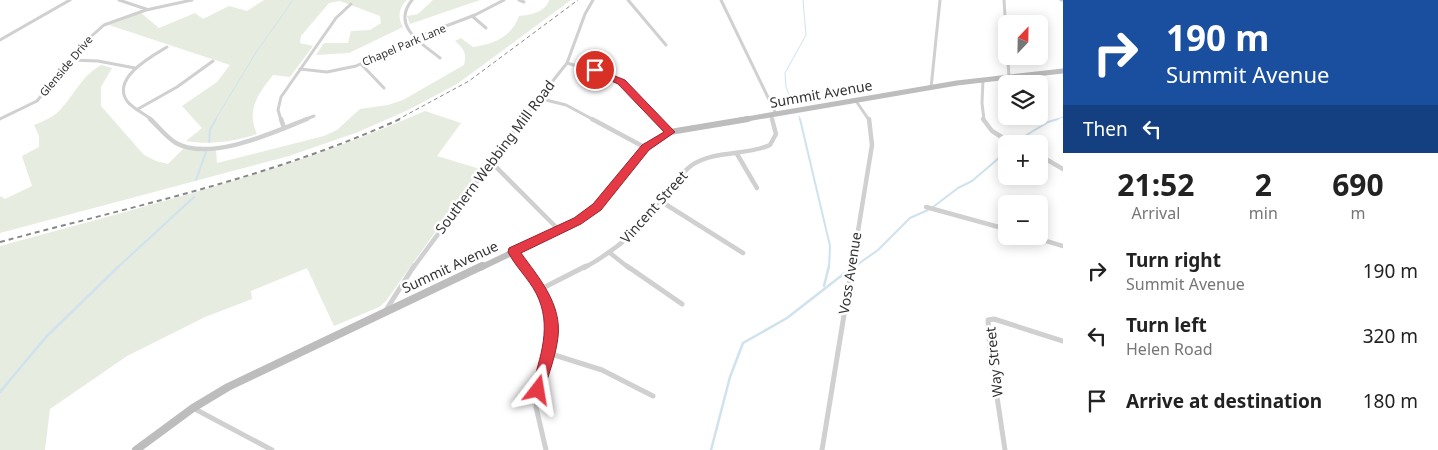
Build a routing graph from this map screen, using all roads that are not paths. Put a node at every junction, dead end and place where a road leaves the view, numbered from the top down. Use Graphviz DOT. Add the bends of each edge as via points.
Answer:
graph roads {
  1 [pos="70,0"];
  2 [pos="118,0"];
  3 [pos="192,0"];
  4 [pos="412,0"];
  5 [pos="504,0"];
  6 [pos="519,0"];
  7 [pos="593,0"];
  8 [pos="628,0"];
  9 [pos="720,0"];
  10 [pos="940,0"];
  11 [pos="1004,0"];
  12 [pos="524,2"];
  13 [pos="350,4"];
  14 [pos="146,10"];
  15 [pos="472,16"];
  16 [pos="486,28"];
  17 [pos="417,37"];
  18 [pos="0,40"];
  19 [pos="666,44"];
  20 [pos="167,47"];
  21 [pos="440,58"];
  22 [pos="70,60"];
  23 [pos="213,62"];
  24 [pos="567,62"];
  25 [pos="361,64"];
  26 [pos="135,68"];
  27 [pos="300,69"];
  28 [pos="1063,71"];
  29 [pos="1009,75"];
  30 [pos="1027,75"];
  31 [pos="998,78"];
  32 [pos="983,80"];
  33 [pos="384,88"];
  34 [pos="931,88"];
  35 [pos="538,98"];
  36 [pos="856,101"];
  37 [pos="138,109"];
  38 [pos="773,115"];
  39 [pos="314,116"];
  40 [pos="0,119"];
  41 [pos="284,128"];
  42 [pos="670,132"];
  43 [pos="999,135"];
  44 [pos="646,148"];
  45 [pos="737,154"];
  46 [pos="1048,160"];
  47 [pos="491,162"];
  48 [pos="1063,169"];
  49 [pos="757,188"];
  50 [pos="662,202"];
  51 [pos="926,206"];
  52 [pos="998,228"];
  53 [pos="559,230"];
  54 [pos="1048,241"];
  55 [pos="1063,246"];
  56 [pos="514,252"];
  57 [pos="610,253"];
  58 [pos="743,253"];
  59 [pos="540,289"];
  60 [pos="682,304"];
  61 [pos="386,310"];
  62 [pos="1063,341"];
  63 [pos="548,353"];
  64 [pos="654,396"];
  65 [pos="194,408"];
  66 [pos="136,450"];
  67 [pos="272,450"];
  68 [pos="546,450"];
  69 [pos="822,450"];
  70 [pos="1005,450"];
  1 -- 18 [label="street"];
  2 -- 14 [label="street"];
  3 -- 14 [label="street, Glenside Drive"];
  4 -- 17 [label="street" via="402,17"];
  5 -- 15 [label="street, Chapel Park Lane"];
  6 -- 12 [label="street"];
  7 -- 24 [label="street, Southern Webbing Mill Road"];
  8 -- 19 [label="street"];
  9 -- 38 [label="street"];
  10 -- 34 [label="street"];
  11 -- 29 [label="street"];
  13 -- 27 [label="street" via="336,18"];
  14 -- 22 [label="street, Glenside Drive" via="104,25"];
  15 -- 16 [label="street"];
  15 -- 17 [label="street, Chapel Park Lane"];
  17 -- 21 [label="street"];
  17 -- 25 [label="street, Chapel Park Lane"];
  20 -- 26 [label="street"];
  22 -- 26 [label="street"];
  22 -- 40 [label="street, Glenside Drive" via="37,101"];
  23 -- 37 [label="street"];
  24 -- 35 [label="street, Southern Webbing Mill Road"];
  24 -- 42 [label="street" via="622,82"];
  25 -- 27 [label="street, Chapel Park Lane" via="332,71"];
  25 -- 33 [label="street"];
  26 -- 37 [label="street" via="125,84 124,96"];
  27 -- 41 [label="street" via="281,97 279,116"];
  28 -- 30 [label="main road, Summit Avenue"];
  31 -- 32 [label="main road, Summit Avenue"];
  32 -- 34 [label="main road, Summit Avenue"];
  32 -- 43 [label="street" via="981,115"];
  34 -- 36 [label="main road, Summit Avenue"];
  35 -- 44 [label="street" via="566,105"];
  35 -- 47 [label="street, Southern Webbing Mill Road"];
  36 -- 38 [label="main road, Summit Avenue"];
  36 -- 69 [label="street, Voss Avenue" via="869,116 872,145"];
  37 -- 41 [label="street" via="172,142 189,147 232,145"];
  38 -- 42 [label="main road, Summit Avenue"];
  38 -- 45 [label="street, Vincent Street" via="776,136 773,142 764,148"];
  39 -- 41 [label="street"];
  42 -- 44 [label="main road, Summit Avenue"];
  44 -- 53 [label="main road, Summit Avenue" via="597,207"];
  45 -- 49 [label="street"];
  45 -- 50 [label="street, Vincent Street" via="696,163 679,178"];
  46 -- 48 [label="street"];
  47 -- 53 [label="street"];
  47 -- 61 [label="street, Southern Webbing Mill Road" via="424,250"];
  50 -- 57 [label="street, Vincent Street"];
  50 -- 58 [label="street"];
  51 -- 52 [label="street"];
  53 -- 56 [label="main road, Summit Avenue"];
  54 -- 55 [label="street"];
  56 -- 59 [label="street"];
  56 -- 61 [label="main road, Summit Avenue"];
  57 -- 59 [label="street, Vincent Street"];
  57 -- 60 [label="street"];
  59 -- 63 [label="street" via="547,301 553,325"];
  61 -- 65 [label="main road, Summit Avenue" via="244,378"];
  62 -- 70 [label="street, Way Street" via="994,319 988,320"];
  63 -- 64 [label="street" via="610,372"];
  63 -- 68 [label="street" via="541,372 536,407"];
  65 -- 66 [label="main road, Summit Avenue"];
  65 -- 67 [label="street"];
}
